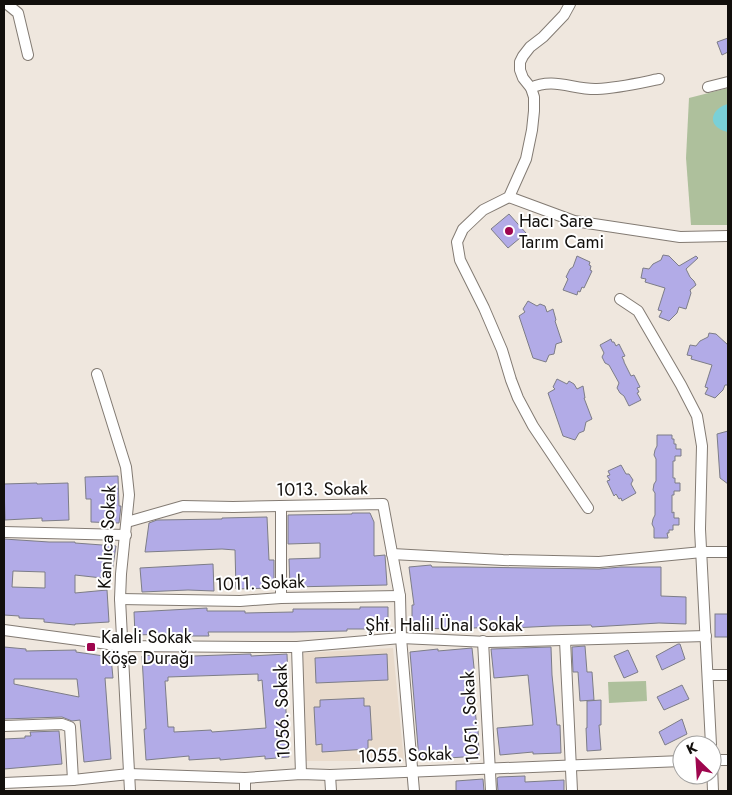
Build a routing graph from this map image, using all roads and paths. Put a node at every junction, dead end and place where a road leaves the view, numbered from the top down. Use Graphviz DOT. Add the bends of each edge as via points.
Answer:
graph roads {
  1 [pos="7,4"];
  2 [pos="570,4"];
  3 [pos="28,55"];
  4 [pos="659,79"];
  5 [pos="728,82"];
  6 [pos="708,87"];
  7 [pos="531,88"];
  8 [pos="509,197"];
  9 [pos="728,236"];
  10 [pos="620,299"];
  11 [pos="97,374"];
  12 [pos="281,506"];
  13 [pos="588,508"];
  14 [pos="127,522"];
  15 [pos="4,532"];
  16 [pos="126,535"];
  17 [pos="702,552"];
  18 [pos="728,552"];
  19 [pos="392,554"];
  20 [pos="400,596"];
  21 [pos="281,598"];
  22 [pos="120,599"];
  23 [pos="4,630"];
  24 [pos="706,636"];
  25 [pos="402,638"];
  26 [pos="565,640"];
  27 [pos="482,641"];
  28 [pos="123,646"];
  29 [pos="297,647"];
  30 [pos="708,675"];
  31 [pos="728,675"];
  32 [pos="4,726"];
  33 [pos="711,735"];
  34 [pos="672,761"];
  35 [pos="572,766"];
  36 [pos="490,768"];
  37 [pos="413,771"];
  38 [pos="129,774"];
  39 [pos="301,774"];
  40 [pos="330,774"];
  41 [pos="244,778"];
  42 [pos="74,780"];
  43 [pos="5,786"];
  44 [pos="130,791"];
  45 [pos="245,791"];
  46 [pos="331,791"];
  47 [pos="414,791"];
  48 [pos="490,791"];
  49 [pos="572,791"];
  1 -- 3 [label="street" via="18,13"];
  2 -- 7 [label="street" via="564,15 530,47 520,62 523,78"];
  4 -- 7 [label="street" via="613,88 595,89 549,82"];
  5 -- 6 [label="street"];
  7 -- 8 [label="street" via="534,97 532,130 526,159"];
  8 -- 9 [label="street" via="574,221 680,237"];
  8 -- 13 [label="street" via="484,210 463,229 457,242 460,260 502,350 518,398"];
  10 -- 17 [label="street" via="638,311 697,416 702,446"];
  11 -- 14 [label="street, Kanlıca Sokak" via="126,467"];
  12 -- 14 [label="street, 1013. Sokak" via="182,506"];
  12 -- 19 [label="street, 1013. Sokak" via="383,504"];
  12 -- 21 [label="street"];
  14 -- 16 [label="street, Kanlıca Sokak"];
  15 -- 16 [label="street"];
  16 -- 22 [label="street, Kanlıca Sokak"];
  17 -- 18 [label="street"];
  17 -- 19 [label="street" via="599,562"];
  17 -- 24 [label="street"];
  19 -- 20 [label="street, 1013. Sokak"];
  20 -- 21 [label="street, 1011. Sokak"];
  20 -- 25 [label="street, 1013. Sokak"];
  21 -- 22 [label="street, 1011. Sokak" via="240,601"];
  22 -- 28 [label="street, Kanlıca Sokak"];
  23 -- 28 [label="street, Şht. Halil Ünal Sokak"];
  24 -- 26 [label="street, Şht. Halil Ünal Sokak"];
  24 -- 30 [label="street"];
  25 -- 27 [label="street, Şht. Halil Ünal Sokak"];
  25 -- 29 [label="street, Şht. Halil Ünal Sokak"];
  25 -- 37 [label="street, 1013. Sokak"];
  26 -- 27 [label="street, Şht. Halil Ünal Sokak"];
  26 -- 35 [label="street"];
  27 -- 36 [label="street, 1051. Sokak"];
  28 -- 29 [label="street, Şht. Halil Ünal Sokak"];
  28 -- 38 [label="street, Kanlıca Sokak"];
  29 -- 39 [label="street, 1056. Sokak"];
  30 -- 31 [label="street"];
  30 -- 33 [label="street"];
  32 -- 42 [label="street" via="62,724 70,727"];
  34 -- 35 [label="street, 1055. Sokak"];
  35 -- 36 [label="street, 1055. Sokak"];
  35 -- 49 [label="street"];
  36 -- 37 [label="street, 1055. Sokak"];
  36 -- 48 [label="street, 1051. Sokak"];
  37 -- 40 [label="street, 1055. Sokak"];
  37 -- 47 [label="street, 1013. Sokak"];
  38 -- 41 [label="street, 1055. Sokak"];
  38 -- 42 [label="street, 1055. Sokak"];
  38 -- 44 [label="street, Kanlıca Sokak"];
  39 -- 40 [label="street, 1055. Sokak"];
  39 -- 41 [label="street, 1055. Sokak"];
  40 -- 46 [label="street"];
  41 -- 45 [label="street"];
  42 -- 43 [label="street, 1055. Sokak"];
}
